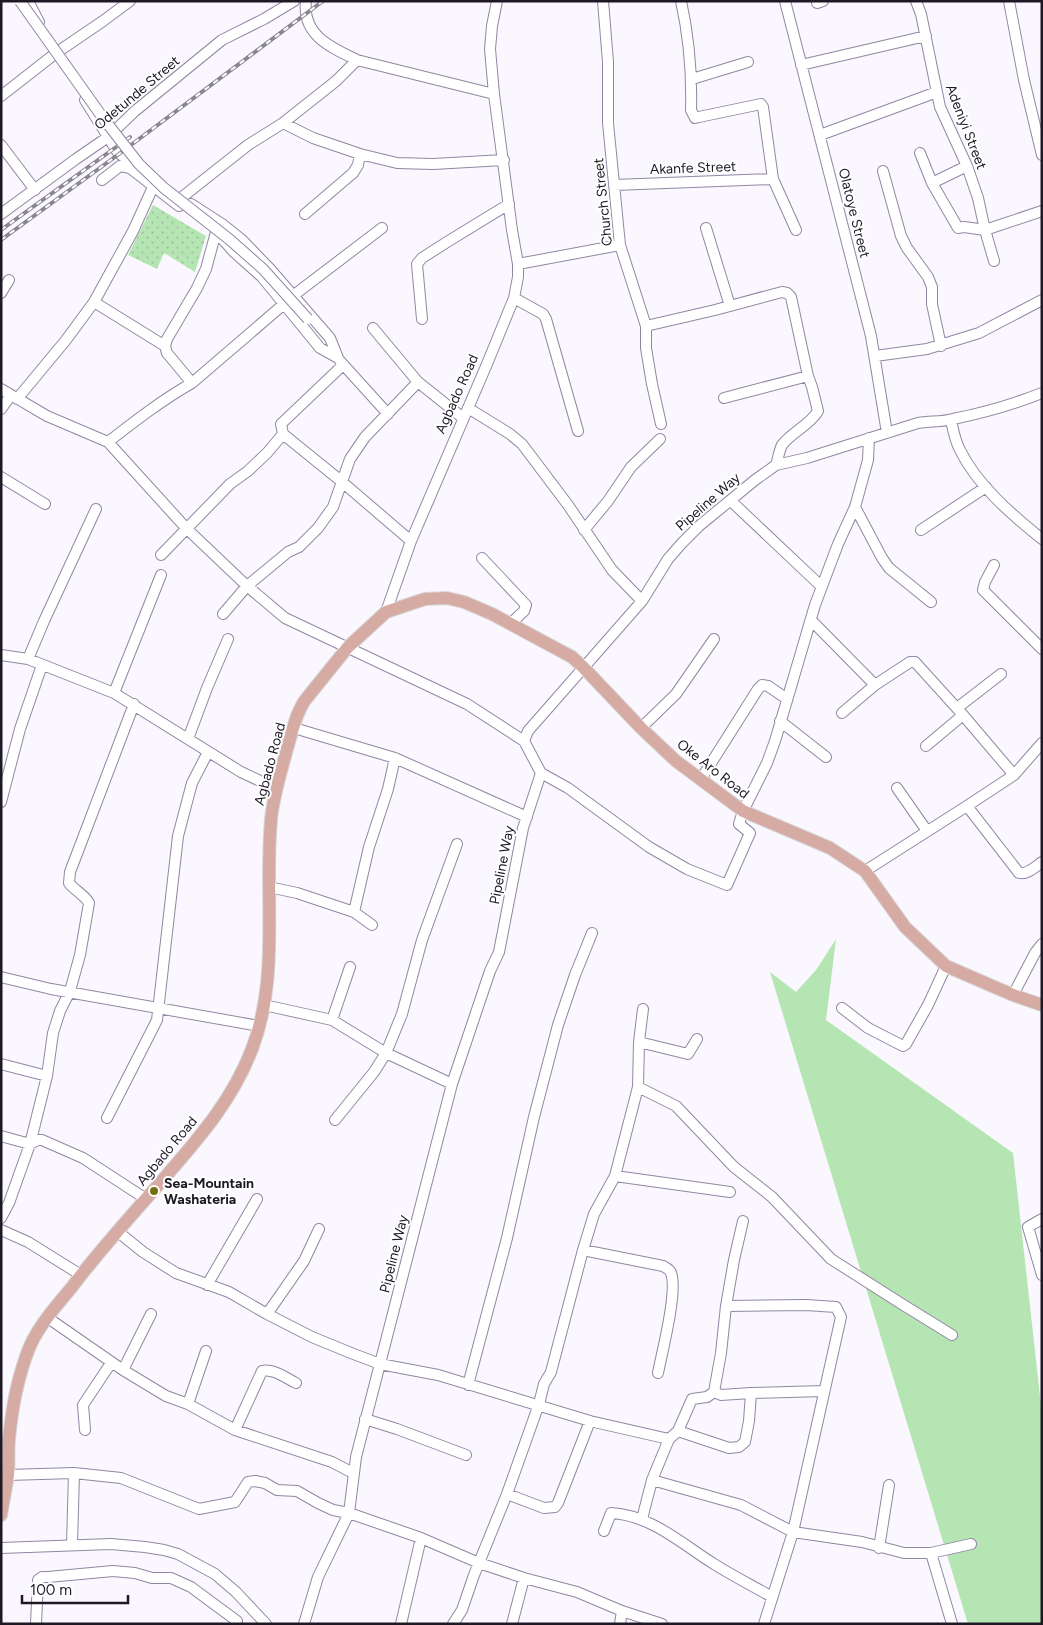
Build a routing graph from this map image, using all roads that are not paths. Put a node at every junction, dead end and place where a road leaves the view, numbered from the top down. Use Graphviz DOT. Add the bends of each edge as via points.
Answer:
graph roads {
  1 [pos="20,1"];
  2 [pos="28,1"];
  3 [pos="130,1"];
  4 [pos="294,1"];
  5 [pos="306,1"];
  6 [pos="497,1"];
  7 [pos="603,1"];
  8 [pos="681,1"];
  9 [pos="785,1"];
  10 [pos="816,1"];
  11 [pos="823,1"];
  12 [pos="916,1"];
  13 [pos="1009,1"];
  14 [pos="926,36"];
  15 [pos="56,53"];
  16 [pos="357,60"];
  17 [pos="748,62"];
  18 [pos="801,64"];
  19 [pos="692,79"];
  20 [pos="936,92"];
  21 [pos="494,94"];
  22 [pos="1,96"];
  23 [pos="283,123"];
  24 [pos="820,135"];
  25 [pos="108,137"];
  26 [pos="1,145"];
  27 [pos="920,153"];
  28 [pos="360,154"];
  29 [pos="1042,154"];
  30 [pos="504,160"];
  31 [pos="967,166"];
  32 [pos="883,171"];
  33 [pos="773,179"];
  34 [pos="102,180"];
  35 [pos="932,183"];
  36 [pos="614,185"];
  37 [pos="153,187"];
  38 [pos="35,190"];
  39 [pos="181,198"];
  40 [pos="509,204"];
  41 [pos="1042,211"];
  42 [pos="1,214"];
  43 [pos="305,214"];
  44 [pos="382,228"];
  45 [pos="706,228"];
  46 [pos="796,230"];
  47 [pos="985,230"];
  48 [pos="216,232"];
  49 [pos="620,244"];
  50 [pos="994,261"];
  51 [pos="518,264"];
  52 [pos="10,280"];
  53 [pos="1,293"];
  54 [pos="294,295"];
  55 [pos="514,298"];
  56 [pos="1042,300"];
  57 [pos="94,302"];
  58 [pos="284,304"];
  59 [pos="730,306"];
  60 [pos="422,319"];
  61 [pos="646,326"];
  62 [pos="373,328"];
  63 [pos="165,346"];
  64 [pos="940,346"];
  65 [pos="875,356"];
  66 [pos="340,362"];
  67 [pos="808,376"];
  68 [pos="418,382"];
  69 [pos="192,383"];
  70 [pos="1,389"];
  71 [pos="1042,392"];
  72 [pos="14,397"];
  73 [pos="724,398"];
  74 [pos="468,408"];
  75 [pos="1,409"];
  76 [pos="388,414"];
  77 [pos="463,418"];
  78 [pos="950,420"];
  79 [pos="661,424"];
  80 [pos="578,431"];
  81 [pos="887,433"];
  82 [pos="283,434"];
  83 [pos="660,438"];
  84 [pos="869,438"];
  85 [pos="108,442"];
  86 [pos="776,465"];
  87 [pos="1,477"];
  88 [pos="341,481"];
  89 [pos="986,487"];
  90 [pos="731,501"];
  91 [pos="45,504"];
  92 [pos="855,507"];
  93 [pos="96,510"];
  94 [pos="186,528"];
  95 [pos="584,530"];
  96 [pos="921,530"];
  97 [pos="1042,539"];
  98 [pos="411,541"];
  99 [pos="161,555"];
  100 [pos="482,558"];
  101 [pos="994,565"];
  102 [pos="161,575"];
  103 [pos="247,586"];
  104 [pos="822,587"];
  105 [pos="642,601"];
  106 [pos="931,602"];
  107 [pos="386,612"];
  108 [pos="223,614"];
  109 [pos="811,620"];
  110 [pos="510,624"];
  111 [pos="228,639"];
  112 [pos="714,639"];
  113 [pos="348,647"];
  114 [pos="1042,648"];
  115 [pos="1,655"];
  116 [pos="28,659"];
  117 [pos="42,664"];
  118 [pos="583,667"];
  119 [pos="1001,674"];
  120 [pos="875,685"];
  121 [pos="114,692"];
  122 [pos="786,699"];
  123 [pos="134,704"];
  124 [pos="960,711"];
  125 [pos="842,713"];
  126 [pos="780,721"];
  127 [pos="294,728"];
  128 [pos="641,728"];
  129 [pos="188,739"];
  130 [pos="524,741"];
  131 [pos="1042,743"];
  132 [pos="926,746"];
  133 [pos="208,752"];
  134 [pos="826,757"];
  135 [pos="394,758"];
  136 [pos="541,773"];
  137 [pos="1014,775"];
  138 [pos="700,779"];
  139 [pos="897,788"];
  140 [pos="277,789"];
  141 [pos="1,802"];
  142 [pos="967,806"];
  143 [pos="743,811"];
  144 [pos="526,817"];
  145 [pos="927,832"];
  146 [pos="457,844"];
  147 [pos="1042,862"];
  148 [pos="865,871"];
  149 [pos="269,887"];
  150 [pos="354,912"];
  151 [pos="372,925"];
  152 [pos="592,933"];
  153 [pos="1042,944"];
  154 [pos="946,966"];
  155 [pos="350,967"];
  156 [pos="1,977"];
  157 [pos="70,991"];
  158 [pos="1013,995"];
  159 [pos="264,1004"];
  160 [pos="1042,1005"];
  161 [pos="158,1008"];
  162 [pos="842,1008"];
  163 [pos="643,1010"];
  164 [pos="332,1020"];
  165 [pos="259,1026"];
  166 [pos="697,1039"];
  167 [pos="639,1042"];
  168 [pos="386,1053"];
  169 [pos="1,1064"];
  170 [pos="47,1076"];
  171 [pos="452,1084"];
  172 [pos="638,1087"];
  173 [pos="108,1118"];
  174 [pos="335,1120"];
  175 [pos="1,1136"];
  176 [pos="30,1144"];
  177 [pos="615,1176"];
  178 [pos="730,1192"];
  179 [pos="146,1199"];
  180 [pos="257,1199"];
  181 [pos="2,1215"];
  182 [pos="1042,1219"];
  183 [pos="743,1221"];
  184 [pos="319,1229"];
  185 [pos="1,1230"];
  186 [pos="117,1231"];
  187 [pos="583,1250"];
  188 [pos="81,1275"];
  189 [pos="1042,1275"];
  190 [pos="207,1285"];
  191 [pos="726,1306"];
  192 [pos="151,1314"];
  193 [pos="267,1314"];
  194 [pos="48,1318"];
  195 [pos="952,1334"];
  196 [pos="206,1351"];
  197 [pos="111,1363"];
  198 [pos="380,1364"];
  199 [pos="123,1370"];
  200 [pos="658,1373"];
  201 [pos="296,1383"];
  202 [pos="468,1385"];
  203 [pos="714,1392"];
  204 [pos="824,1392"];
  205 [pos="751,1393"];
  206 [pos="188,1404"];
  207 [pos="539,1404"];
  208 [pos="365,1419"];
  209 [pos="590,1420"];
  210 [pos="85,1430"];
  211 [pos="235,1430"];
  212 [pos="678,1431"];
  213 [pos="5,1436"];
  214 [pos="670,1440"];
  215 [pos="466,1455"];
  216 [pos="353,1473"];
  217 [pos="74,1474"];
  218 [pos="8,1475"];
  219 [pos="652,1480"];
  220 [pos="889,1485"];
  221 [pos="507,1494"];
  222 [pos="350,1513"];
  223 [pos="1,1515"];
  224 [pos="642,1520"];
  225 [pos="604,1531"];
  226 [pos="792,1532"];
  227 [pos="421,1538"];
  228 [pos="971,1544"];
  229 [pos="72,1545"];
  230 [pos="1,1548"];
  231 [pos="879,1548"];
  232 [pos="931,1552"];
  233 [pos="478,1563"];
  234 [pos="524,1578"];
  235 [pos="772,1597"];
  236 [pos="622,1611"];
  237 [pos="236,1621"];
  238 [pos="36,1624"];
  239 [pos="266,1624"];
  240 [pos="304,1624"];
  241 [pos="401,1624"];
  242 [pos="453,1624"];
  243 [pos="512,1624"];
  244 [pos="620,1624"];
  245 [pos="662,1624"];
  246 [pos="764,1624"];
  247 [pos="952,1624"];
  1 -- 66 [label="street, bridge" via="139,164 262,269 308,319"];
  2 -- 15 [label="street"];
  3 -- 15 [label="street"];
  4 -- 25 [label="street, Odetunde Street" via="222,40"];
  5 -- 16 [label="street" via="305,14 314,34"];
  6 -- 21 [label="street, Agbado Road" via="490,48"];
  7 -- 36 [label="street, Church Street"];
  8 -- 19 [label="street"];
  9 -- 18 [label="street, Olatoye Street"];
  10 -- 11 [label="street"];
  12 -- 14 [label="street, Adeniyi Street"];
  13 -- 29 [label="street"];
  14 -- 18 [label="street"];
  14 -- 20 [label="street, Adeniyi Street"];
  15 -- 22 [label="street"];
  15 -- 25 [label="street"];
  16 -- 21 [label="street"];
  16 -- 23 [label="street"];
  17 -- 19 [label="street"];
  18 -- 24 [label="street, Olatoye Street"];
  19 -- 33 [label="street" via="691,110 695,118 761,104"];
  20 -- 24 [label="street"];
  20 -- 31 [label="street, Adeniyi Street"];
  21 -- 30 [label="street, Agbado Road"];
  23 -- 28 [label="street" via="313,138"];
  23 -- 39 [label="street" via="248,145"];
  24 -- 65 [label="street, Olatoye Street"];
  25 -- 38 [label="street, Odetunde Street"];
  25 -- 39 [label="street" via="121,156"];
  26 -- 38 [label="street"];
  27 -- 35 [label="street"];
  28 -- 30 [label="street" via="397,163"];
  28 -- 43 [label="street" via="354,173"];
  30 -- 40 [label="street, Agbado Road"];
  31 -- 35 [label="street"];
  31 -- 47 [label="street, Adeniyi Street"];
  32 -- 64 [label="street" via="906,248 928,276 932,287"];
  33 -- 36 [label="street, Akanfe Street"];
  33 -- 46 [label="street"];
  34 -- 37 [label="street" via="124,166"];
  35 -- 47 [label="street" via="958,228"];
  36 -- 49 [label="street, Church Street"];
  37 -- 48 [label="street"];
  37 -- 57 [label="street" via="134,231"];
  38 -- 42 [label="street, Odetunde Street"];
  39 -- 54 [label="street" via="242,240"];
  40 -- 51 [label="street, Agbado Road"];
  40 -- 60 [label="street" via="417,264"];
  41 -- 47 [label="street"];
  44 -- 54 [label="street"];
  45 -- 59 [label="street"];
  47 -- 50 [label="street, Adeniyi Street"];
  48 -- 58 [label="street" via="262,277"];
  48 -- 63 [label="street" via="206,269"];
  49 -- 51 [label="street"];
  49 -- 61 [label="street, Church Street"];
  51 -- 55 [label="street, Agbado Road"];
  52 -- 53 [label="street"];
  54 -- 66 [label="street" via="330,338"];
  55 -- 74 [label="street, Agbado Road"];
  55 -- 80 [label="street" via="546,318"];
  56 -- 64 [label="street" via="979,333"];
  57 -- 63 [label="street"];
  57 -- 72 [label="street" via="66,340"];
  58 -- 66 [label="street" via="320,348"];
  58 -- 69 [label="street"];
  59 -- 61 [label="street"];
  59 -- 67 [label="street" via="787,293 791,297"];
  61 -- 79 [label="street, Church Street" via="646,348"];
  62 -- 68 [label="street"];
  63 -- 69 [label="street" via="167,353"];
  64 -- 65 [label="street"];
  65 -- 81 [label="street, Olatoye Street"];
  66 -- 76 [label="street"];
  66 -- 82 [label="street" via="304,404 285,420"];
  67 -- 73 [label="street"];
  67 -- 86 [label="street" via="818,411 781,447"];
  68 -- 76 [label="street"];
  68 -- 77 [label="street"];
  69 -- 85 [label="street"];
  70 -- 72 [label="street"];
  71 -- 78 [label="street, Pipeline Way"];
  72 -- 75 [label="street"];
  72 -- 85 [label="street" via="47,416"];
  74 -- 77 [label="street, Agbado Road"];
  74 -- 95 [label="street" via="522,444"];
  76 -- 88 [label="street" via="350,458"];
  77 -- 98 [label="street, Agbado Road"];
  78 -- 81 [label="street, Pipeline Way" via="930,420"];
  78 -- 89 [label="street" via="960,450"];
  81 -- 84 [label="street, Pipeline Way"];
  82 -- 88 [label="street"];
  82 -- 94 [label="street" via="267,453"];
  83 -- 95 [label="street" via="631,467"];
  84 -- 86 [label="street, Pipeline Way"];
  84 -- 92 [label="street" via="868,460"];
  85 -- 94 [label="street"];
  86 -- 90 [label="street, Pipeline Way"];
  87 -- 91 [label="street"];
  88 -- 98 [label="street"];
  88 -- 103 [label="street" via="333,507 318,528 299,547 288,552"];
  89 -- 96 [label="street"];
  89 -- 97 [label="street" via="1010,513"];
  90 -- 104 [label="street"];
  90 -- 105 [label="street, Pipeline Way" via="699,526 673,554"];
  92 -- 104 [label="street"];
  92 -- 106 [label="street" via="889,568"];
  93 -- 116 [label="street"];
  94 -- 99 [label="street"];
  94 -- 103 [label="street"];
  95 -- 105 [label="street" via="612,570"];
  98 -- 107 [label="street, Agbado Road"];
  100 -- 110 [label="street" via="526,605"];
  101 -- 114 [label="street" via="983,590"];
  102 -- 121 [label="street"];
  103 -- 108 [label="street"];
  103 -- 113 [label="street" via="285,618"];
  104 -- 109 [label="street"];
  105 -- 118 [label="street, Pipeline Way"];
  107 -- 110 [label="main road, Oke Aro Road" via="425,599 447,598 471,605"];
  107 -- 113 [label="main road, Agbado Road"];
  109 -- 120 [label="street"];
  109 -- 122 [label="street"];
  110 -- 118 [label="main road, Oke Aro Road" via="572,657"];
  111 -- 129 [label="street"];
  112 -- 128 [label="street" via="676,694"];
  113 -- 127 [label="main road, Agbado Road" via="303,704"];
  113 -- 130 [label="street" via="467,704"];
  115 -- 116 [label="street"];
  116 -- 117 [label="street"];
  117 -- 121 [label="street"];
  117 -- 141 [label="street" via="20,729"];
  118 -- 128 [label="main road, Oke Aro Road"];
  118 -- 130 [label="street, Pipeline Way" via="532,726"];
  119 -- 124 [label="street"];
  120 -- 124 [label="street" via="915,662"];
  120 -- 125 [label="street"];
  121 -- 123 [label="street"];
  122 -- 126 [label="street"];
  122 -- 138 [label="street" via="762,685"];
  123 -- 129 [label="street"];
  123 -- 157 [label="street" via="68,880 89,903"];
  124 -- 132 [label="street"];
  124 -- 137 [label="street"];
  126 -- 134 [label="street"];
  126 -- 143 [label="street" via="766,764"];
  127 -- 135 [label="street"];
  127 -- 140 [label="main road, Agbado Road"];
  128 -- 138 [label="main road, Oke Aro Road"];
  129 -- 133 [label="street"];
  130 -- 136 [label="street"];
  131 -- 137 [label="street"];
  133 -- 140 [label="street"];
  133 -- 161 [label="street" via="192,783 178,836"];
  135 -- 144 [label="street"];
  135 -- 150 [label="street"];
  136 -- 143 [label="street" via="568,788 649,847 727,885 750,834 739,824"];
  136 -- 144 [label="street, Pipeline Way"];
  137 -- 142 [label="street"];
  138 -- 143 [label="main road, Oke Aro Road"];
  139 -- 145 [label="street"];
  140 -- 149 [label="main road, Agbado Road" via="271,818"];
  142 -- 145 [label="street"];
  142 -- 147 [label="street" via="1019,873 1027,873"];
  143 -- 148 [label="main road, Oke Aro Road" via="830,848"];
  144 -- 171 [label="street, Pipeline Way" via="498,952"];
  145 -- 148 [label="street"];
  146 -- 168 [label="street" via="422,940 402,1014"];
  148 -- 154 [label="main road, Oke Aro Road" via="905,927"];
  149 -- 150 [label="street"];
  149 -- 159 [label="main road, Agbado Road" via="271,926"];
  150 -- 151 [label="street"];
  152 -- 202 [label="street" via="558,1024"];
  153 -- 158 [label="street"];
  154 -- 158 [label="main road, Oke Aro Road"];
  154 -- 162 [label="street" via="928,1005 902,1046 868,1028"];
  155 -- 164 [label="street"];
  156 -- 157 [label="street"];
  157 -- 161 [label="street"];
  157 -- 170 [label="street" via="53,1033"];
  158 -- 160 [label="main road, Oke Aro Road"];
  159 -- 164 [label="street"];
  159 -- 165 [label="main road, Agbado Road"];
  161 -- 165 [label="street"];
  161 -- 173 [label="street" via="155,1026"];
  163 -- 167 [label="street"];
  164 -- 168 [label="street"];
  165 -- 179 [label="main road, Agbado Road" via="236,1087 214,1120"];
  166 -- 167 [label="street" via="688,1054"];
  167 -- 172 [label="street"];
  168 -- 171 [label="street"];
  168 -- 174 [label="street"];
  169 -- 170 [label="street"];
  170 -- 176 [label="street"];
  171 -- 198 [label="street, Pipeline Way"];
  172 -- 177 [label="street"];
  172 -- 195 [label="street" via="676,1106 734,1167 772,1198 831,1258"];
  175 -- 176 [label="street"];
  176 -- 179 [label="street" via="42,1140 83,1158"];
  176 -- 181 [label="street" via="10,1203"];
  177 -- 178 [label="street"];
  177 -- 187 [label="street" via="594,1214"];
  179 -- 186 [label="main road, Agbado Road"];
  180 -- 190 [label="street"];
  182 -- 189 [label="street" via="1028,1227"];
  183 -- 191 [label="street"];
  184 -- 193 [label="street" via="304,1261"];
  185 -- 188 [label="street" via="28,1242"];
  186 -- 188 [label="main road, Agbado Road"];
  186 -- 190 [label="street" via="176,1273"];
  187 -- 200 [label="street" via="669,1269 672,1274 670,1312"];
  187 -- 207 [label="street" via="551,1372"];
  188 -- 194 [label="main road, Agbado Road"];
  190 -- 193 [label="street" via="229,1292"];
  191 -- 203 [label="street"];
  191 -- 204 [label="street" via="836,1307 841,1317"];
  192 -- 199 [label="street"];
  193 -- 198 [label="street" via="312,1337"];
  194 -- 197 [label="street"];
  194 -- 213 [label="main road, Agbado Road" via="31,1345"];
  196 -- 206 [label="street"];
  197 -- 199 [label="street"];
  197 -- 210 [label="street" via="82,1405"];
  198 -- 202 [label="street" via="438,1375"];
  198 -- 208 [label="street, Pipeline Way"];
  199 -- 206 [label="street" via="166,1396"];
  201 -- 211 [label="street" via="267,1369 262,1371"];
  202 -- 207 [label="street"];
  203 -- 205 [label="street" via="721,1395"];
  203 -- 212 [label="street" via="707,1397 692,1399"];
  204 -- 205 [label="street"];
  204 -- 226 [label="street"];
  205 -- 212 [label="street" via="745,1442 739,1448 729,1448"];
  206 -- 211 [label="street"];
  207 -- 209 [label="street"];
  207 -- 221 [label="street"];
  208 -- 215 [label="street"];
  208 -- 216 [label="street, Pipeline Way"];
  209 -- 214 [label="street"];
  209 -- 221 [label="street" via="555,1507 544,1508"];
  211 -- 216 [label="street" via="332,1462"];
  212 -- 214 [label="street"];
  213 -- 218 [label="main road, Agbado Road"];
  214 -- 219 [label="street"];
  216 -- 222 [label="street, Pipeline Way"];
  217 -- 218 [label="street"];
  217 -- 222 [label="street" via="121,1478 199,1509 235,1502 248,1482 255,1481 277,1490 297,1491 334,1510"];
  217 -- 229 [label="street"];
  218 -- 223 [label="main road, Agbado Road"];
  219 -- 224 [label="street"];
  219 -- 226 [label="street" via="741,1505"];
  220 -- 231 [label="street"];
  221 -- 233 [label="street"];
  222 -- 227 [label="street"];
  222 -- 240 [label="street, Pipeline Way" via="318,1577"];
  224 -- 225 [label="street" via="611,1513"];
  224 -- 235 [label="street"];
  226 -- 231 [label="street" via="862,1542"];
  226 -- 235 [label="street"];
  227 -- 233 [label="street"];
  227 -- 241 [label="street"];
  228 -- 232 [label="street"];
  229 -- 230 [label="street"];
  229 -- 239 [label="street" via="111,1544 178,1554 215,1574"];
  231 -- 232 [label="street" via="904,1553"];
  232 -- 247 [label="street"];
  233 -- 234 [label="street"];
  233 -- 242 [label="street" via="462,1610"];
  234 -- 236 [label="street" via="576,1592"];
  234 -- 243 [label="street"];
  235 -- 246 [label="street"];
  236 -- 244 [label="street"];
  236 -- 245 [label="street"];
  237 -- 238 [label="street" via="191,1587 172,1578 114,1571 42,1577 38,1580"];
}
